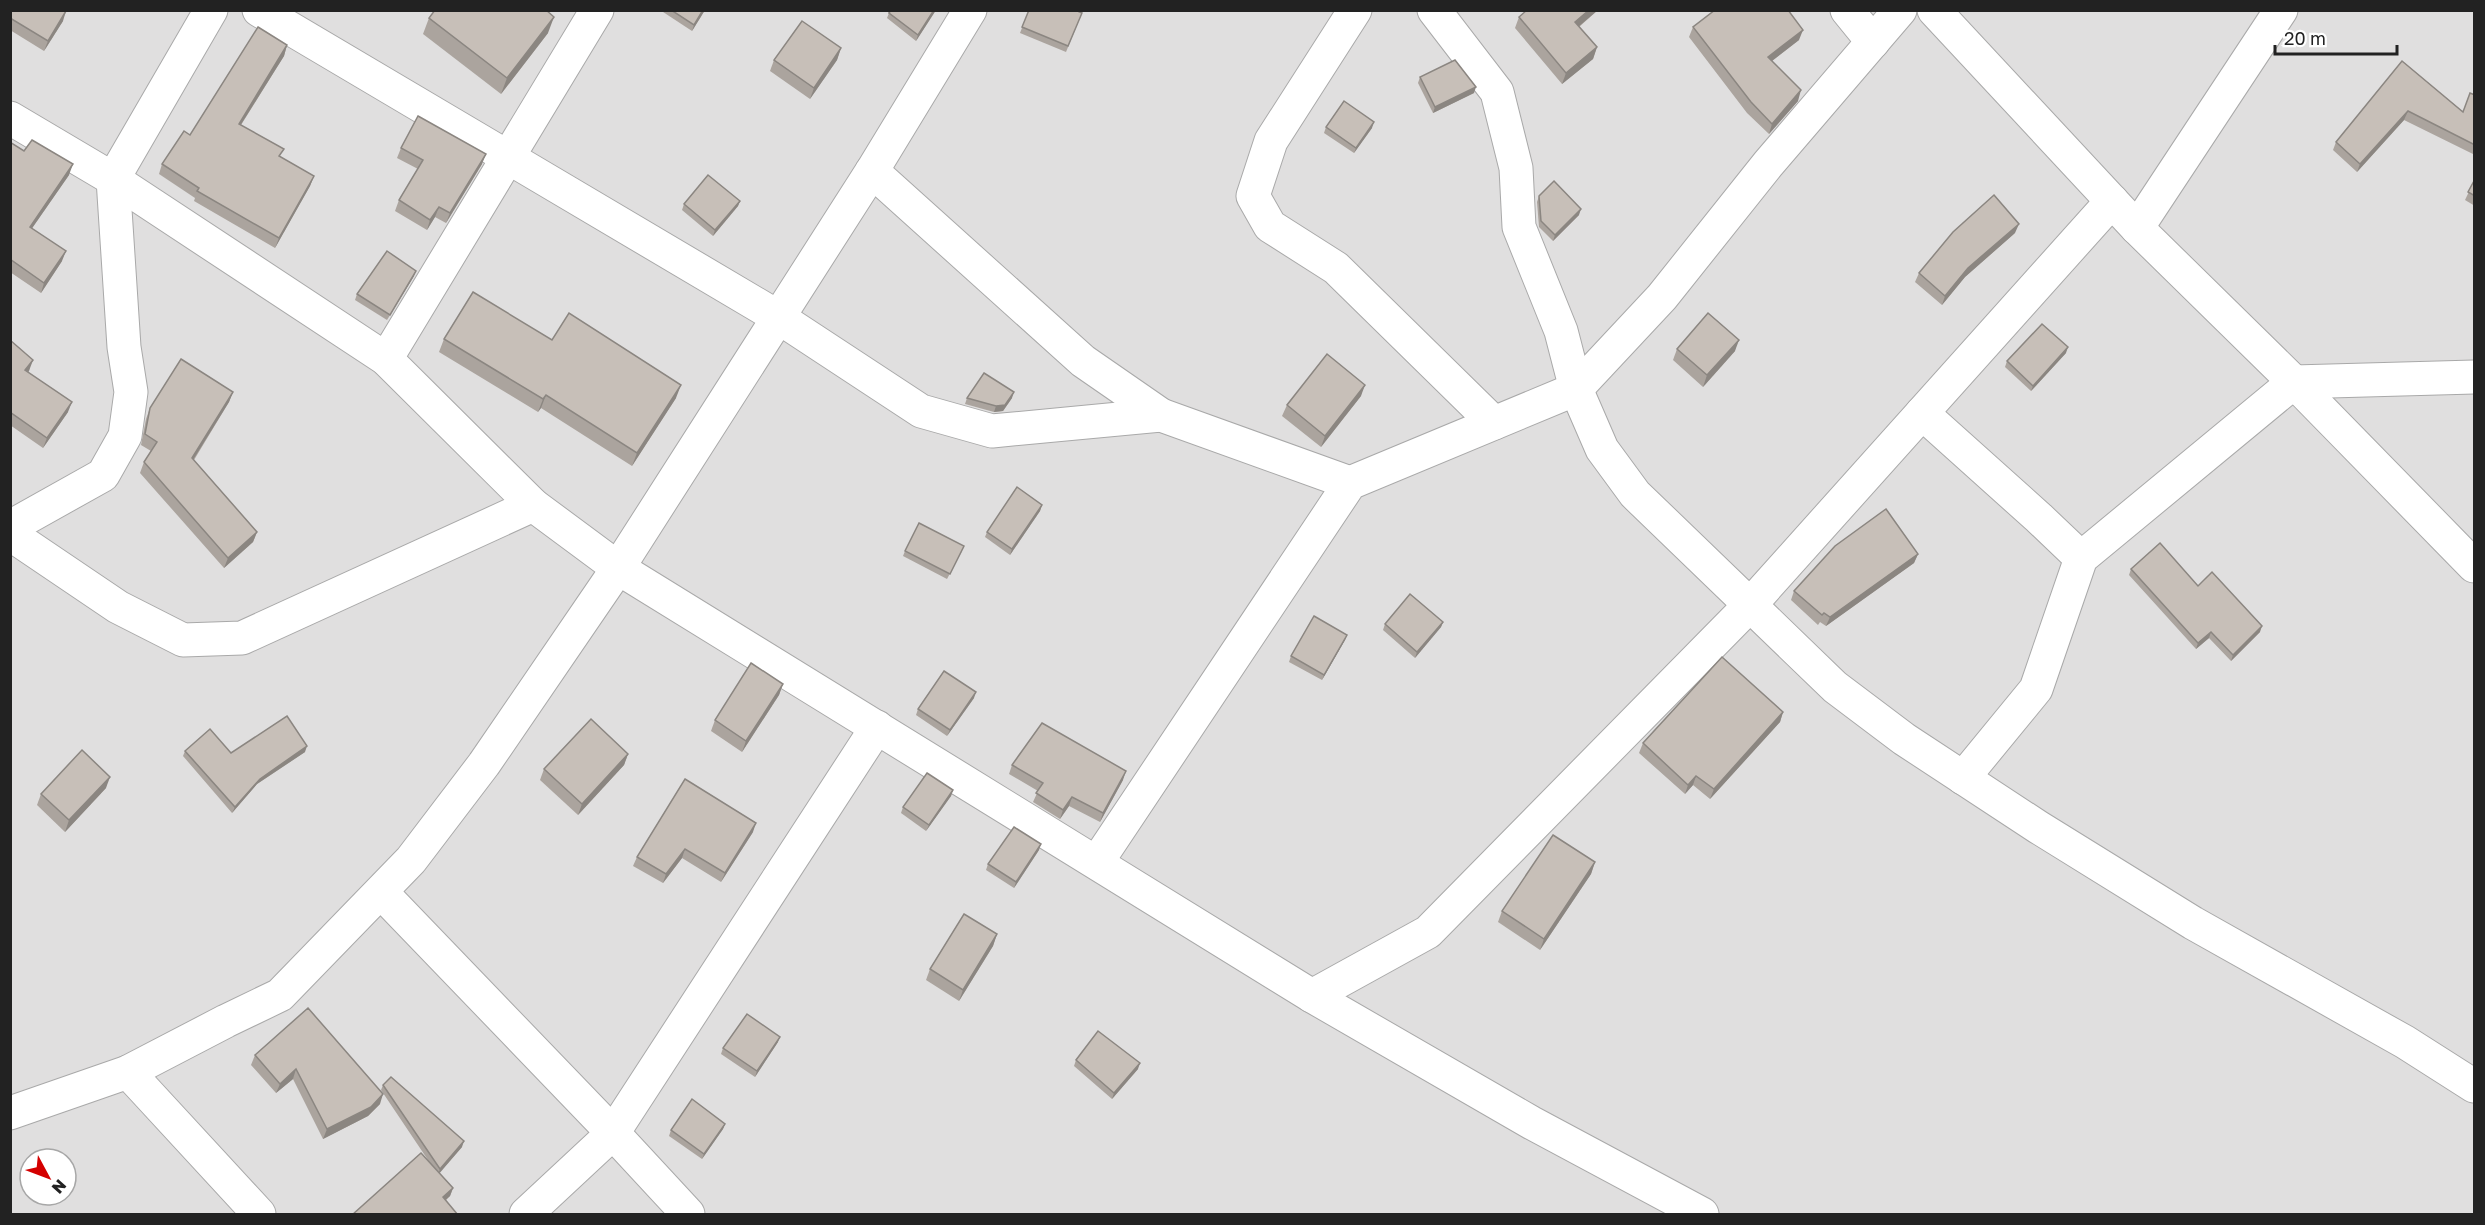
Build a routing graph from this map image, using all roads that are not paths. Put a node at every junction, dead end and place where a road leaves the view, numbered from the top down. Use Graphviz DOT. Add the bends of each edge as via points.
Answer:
graph roads {
  1 [pos="211,10"];
  2 [pos="260,10"];
  3 [pos="597,10"];
  4 [pos="969,10"];
  5 [pos="1355,10"];
  6 [pos="1434,10"];
  7 [pos="1847,10"];
  8 [pos="1900,10"];
  9 [pos="1935,10"];
  10 [pos="2281,10"];
  11 [pos="1873,42"];
  12 [pos="10,118"];
  13 [pos="508,158"];
  14 [pos="872,171"];
  15 [pos="113,179"];
  16 [pos="2112,201"];
  17 [pos="2138,228"];
  18 [pos="778,317"];
  19 [pos="386,359"];
  20 [pos="2475,377"];
  21 [pos="2294,382"];
  22 [pos="1576,389"];
  23 [pos="1922,413"];
  24 [pos="1161,415"];
  25 [pos="1494,423"];
  26 [pos="1350,483"];
  27 [pos="533,505"];
  28 [pos="10,527"];
  29 [pos="10,534"];
  30 [pos="2081,558"];
  31 [pos="2475,566"];
  32 [pos="618,568"];
  33 [pos="1749,606"];
  34 [pos="876,727"];
  35 [pos="1963,778"];
  36 [pos="1097,862"];
  37 [pos="381,892"];
  38 [pos="1312,996"];
  39 [pos="128,1072"];
  40 [pos="2475,1086"];
  41 [pos="10,1113"];
  42 [pos="613,1133"];
  43 [pos="259,1215"];
  44 [pos="526,1215"];
  45 [pos="688,1215"];
  46 [pos="1702,1215"];
  1 -- 15 [label="street"];
  2 -- 13 [label="street"];
  3 -- 13 [label="street"];
  4 -- 14 [label="street"];
  5 -- 25 [label="street" via="1271,141 1253,196 1270,226 1336,268"];
  6 -- 22 [label="street" via="1497,92 1516,168 1519,227 1561,331"];
  7 -- 11 [label="street"];
  8 -- 11 [label="street"];
  9 -- 16 [label="street"];
  10 -- 17 [label="street"];
  11 -- 22 [label="street" via="1768,164 1662,297"];
  12 -- 15 [label="street"];
  13 -- 18 [label="street"];
  13 -- 19 [label="street"];
  14 -- 18 [label="street"];
  14 -- 24 [label="street" via="1083,361"];
  15 -- 19 [label="street"];
  15 -- 28 [label="street" via="124,347 131,392 125,436 103,475"];
  16 -- 17 [label="street"];
  16 -- 23 [label="street"];
  17 -- 21 [label="street"];
  18 -- 24 [label="street" via="921,411 992,431"];
  18 -- 32 [label="street"];
  19 -- 27 [label="street"];
  20 -- 21 [label="street"];
  21 -- 30 [label="street"];
  21 -- 31 [label="street"];
  22 -- 25 [label="street"];
  22 -- 33 [label="street" via="1602,449 1635,494"];
  23 -- 30 [label="street"];
  23 -- 33 [label="street"];
  24 -- 26 [label="street"];
  25 -- 26 [label="street"];
  26 -- 36 [label="street"];
  27 -- 29 [label="street" via="242,638 183,640 118,607"];
  27 -- 32 [label="street"];
  30 -- 35 [label="street" via="2036,689"];
  32 -- 34 [label="street"];
  32 -- 37 [label="street" via="484,764 411,860"];
  33 -- 35 [label="street" via="1834,687"];
  33 -- 38 [label="street" via="1428,932"];
  34 -- 36 [label="street"];
  34 -- 42 [label="street"];
  35 -- 40 [label="street" via="2193,924 2405,1042"];
  36 -- 38 [label="street"];
  37 -- 39 [label="street" via="280,995"];
  37 -- 42 [label="street"];
  38 -- 46 [label="street" via="1532,1123"];
  39 -- 41 [label="street"];
  39 -- 43 [label="street"];
  42 -- 44 [label="street"];
  42 -- 45 [label="street"];
}
